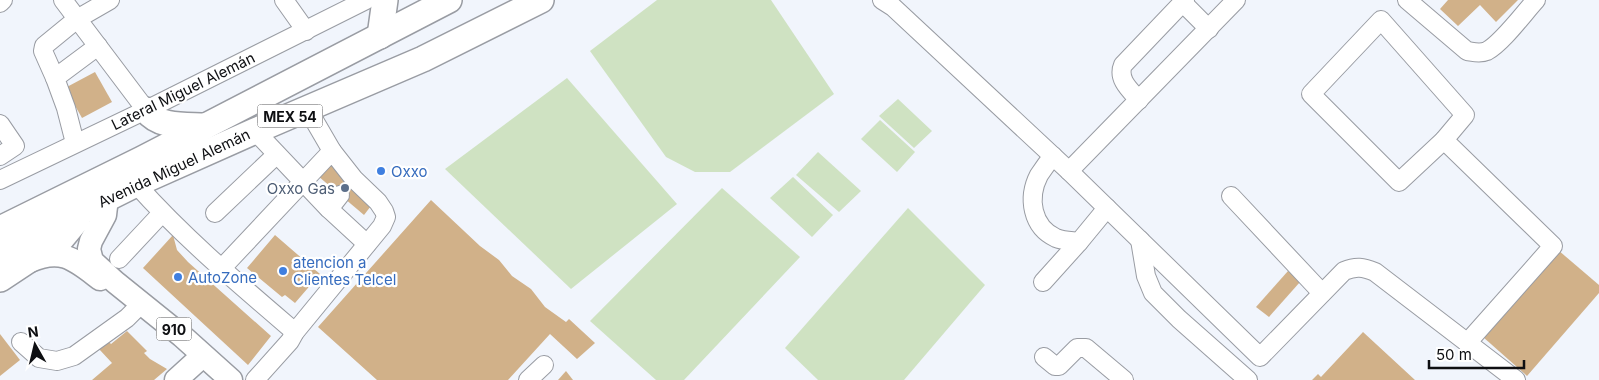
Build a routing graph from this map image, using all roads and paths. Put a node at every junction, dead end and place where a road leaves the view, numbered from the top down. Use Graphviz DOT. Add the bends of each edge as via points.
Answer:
graph roads {
  1 [pos="4,0"];
  2 [pos="63,0"];
  3 [pos="110,0"];
  4 [pos="284,0"];
  5 [pos="366,0"];
  6 [pos="385,0"];
  7 [pos="449,0"];
  8 [pos="541,0"];
  9 [pos="1236,0"];
  10 [pos="1407,0"];
  11 [pos="1536,0"];
  12 [pos="886,2"];
  13 [pos="1184,2"];
  14 [pos="0,3"];
  15 [pos="77,19"];
  16 [pos="1209,28"];
  17 [pos="306,31"];
  18 [pos="380,36"];
  19 [pos="98,46"];
  20 [pos="55,78"];
  21 [pos="1139,100"];
  22 [pos="307,108"];
  23 [pos="146,110"];
  24 [pos="0,124"];
  25 [pos="205,126"];
  26 [pos="255,131"];
  27 [pos="1444,140"];
  28 [pos="75,144"];
  29 [pos="332,151"];
  30 [pos="276,155"];
  31 [pos="0,156"];
  32 [pos="1053,156"];
  33 [pos="142,159"];
  34 [pos="1069,171"];
  35 [pos="1,177"];
  36 [pos="303,182"];
  37 [pos="136,184"];
  38 [pos="348,185"];
  39 [pos="104,188"];
  40 [pos="1231,196"];
  41 [pos="1107,208"];
  42 [pos="0,209"];
  43 [pos="84,209"];
  44 [pos="329,209"];
  45 [pos="215,213"];
  46 [pos="162,214"];
  47 [pos="0,229"];
  48 [pos="1140,240"];
  49 [pos="1079,242"];
  50 [pos="367,244"];
  51 [pos="0,252"];
  52 [pos="119,259"];
  53 [pos="22,265"];
  54 [pos="221,268"];
  55 [pos="0,279"];
  56 [pos="1043,282"];
  57 [pos="112,284"];
  58 [pos="1322,293"];
  59 [pos="136,309"];
  60 [pos="295,332"];
  61 [pos="21,342"];
  62 [pos="1468,343"];
  63 [pos="1044,357"];
  64 [pos="1260,357"];
  65 [pos="198,360"];
  66 [pos="544,365"];
  67 [pos="1246,378"];
  68 [pos="176,380"];
  69 [pos="219,380"];
  70 [pos="231,380"];
  71 [pos="255,380"];
  72 [pos="528,380"];
  73 [pos="1124,380"];
  74 [pos="1516,380"];
  1 -- 14 [label="street"];
  2 -- 15 [label="street"];
  3 -- 15 [label="street"];
  4 -- 17 [label="street"];
  5 -- 17 [label="street, Lateral Miguel Alemán"];
  6 -- 18 [label="highway"];
  7 -- 18 [label="highway, Avenida Miguel Alemán / MEX 54"];
  8 -- 22 [label="highway, Avenida Miguel Alemán / MEX 54" via="423,59"];
  9 -- 16 [label="street"];
  10 -- 11 [label="street" via="1467,50 1478,53 1498,42"];
  12 -- 32 [label="street"];
  13 -- 16 [label="street"];
  13 -- 21 [label="street" via="1123,65 1122,77"];
  15 -- 19 [label="street"];
  15 -- 20 [label="street" via="44,46 43,51"];
  16 -- 21 [label="street"];
  17 -- 23 [label="street, Lateral Miguel Alemán"];
  18 -- 25 [label="highway, Avenida Miguel Alemán / MEX 54"];
  19 -- 20 [label="street"];
  19 -- 23 [label="street"];
  20 -- 28 [label="street"];
  21 -- 34 [label="street"];
  22 -- 26 [label="highway, Avenida Miguel Alemán / MEX 54"];
  22 -- 29 [label="street"];
  23 -- 25 [label="highway" via="159,122"];
  23 -- 28 [label="street, Lateral Miguel Alemán"];
  24 -- 31 [label="street" via="15,146"];
  25 -- 33 [label="highway, Avenida Miguel Alemán / MEX 54"];
  26 -- 30 [label="street"];
  26 -- 37 [label="highway, Avenida Miguel Alemán / MEX 54"];
  27 -- 27 [label="street" via="1399,182 1311,94 1381,20 1466,115"];
  27 -- 62 [label="street" via="1553,246"];
  28 -- 35 [label="street, Lateral Miguel Alemán"];
  29 -- 36 [label="street"];
  29 -- 38 [label="street"];
  30 -- 36 [label="street"];
  30 -- 45 [label="street"];
  32 -- 34 [label="street"];
  32 -- 49 [label="street" via="1039,176 1034,194 1034,214 1042,229 1058,239"];
  33 -- 39 [label="highway, Avenida Miguel Alemán / MEX 54"];
  33 -- 42 [label="highway" via="95,167"];
  34 -- 41 [label="street"];
  36 -- 44 [label="street"];
  36 -- 54 [label="street"];
  37 -- 39 [label="highway, Avenida Miguel Alemán / MEX 54"];
  37 -- 46 [label="street"];
  38 -- 44 [label="street"];
  38 -- 50 [label="street" via="378,202 384,210 386,217 382,226"];
  39 -- 43 [label="highway, Avenida Miguel Alemán / MEX 54"];
  39 -- 47 [label="highway, Avenida Miguel Alemán / MEX 54"];
  39 -- 57 [label="main road, 910" via="105,215 90,249 92,261"];
  40 -- 58 [label="street"];
  41 -- 48 [label="street"];
  41 -- 49 [label="street"];
  43 -- 51 [label="highway, Avenida Miguel Alemán / MEX 54"];
  43 -- 53 [label="highway" via="62,238"];
  44 -- 50 [label="street"];
  46 -- 52 [label="street"];
  46 -- 54 [label="street"];
  48 -- 64 [label="street"];
  48 -- 67 [label="street" via="1146,276 1153,293"];
  49 -- 56 [label="street"];
  50 -- 60 [label="street"];
  53 -- 55 [label="highway"];
  53 -- 57 [label="main road, 910" via="41,257 60,255"];
  54 -- 60 [label="street"];
  57 -- 59 [label="main road, 910"];
  57 -- 70 [label="main road, 910" via="182,336"];
  58 -- 62 [label="street" via="1344,271 1364,268 1375,272"];
  58 -- 64 [label="street"];
  59 -- 61 [label="street" via="74,356 57,361 39,358"];
  59 -- 65 [label="main road, 910"];
  60 -- 71 [label="street"];
  62 -- 74 [label="street"];
  63 -- 73 [label="street" via="1059,366 1077,348 1086,348"];
  64 -- 67 [label="street"];
  65 -- 68 [label="main road"];
  65 -- 69 [label="main road, 910"];
  66 -- 72 [label="street"];
}
